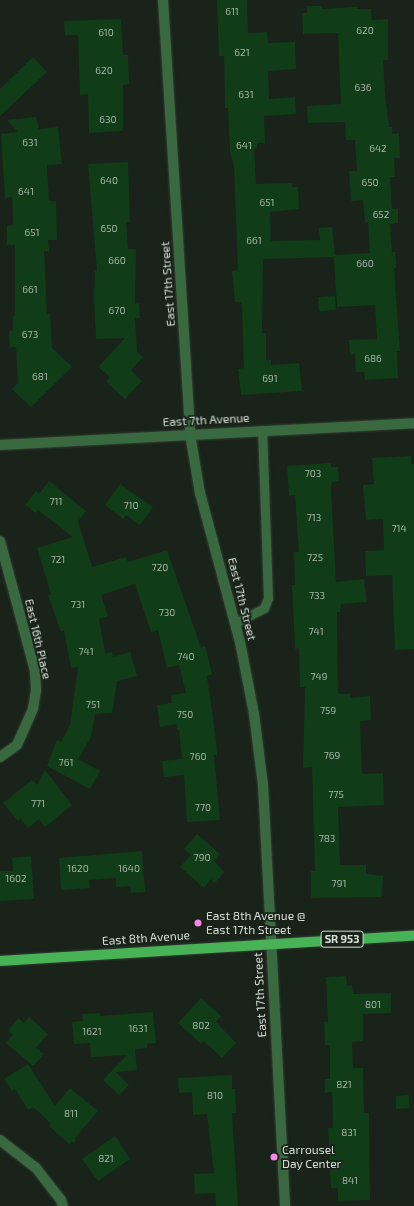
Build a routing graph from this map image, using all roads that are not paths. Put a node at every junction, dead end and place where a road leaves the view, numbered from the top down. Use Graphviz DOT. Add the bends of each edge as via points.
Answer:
graph roads {
  1 [pos="163,0"];
  2 [pos="414,423"];
  3 [pos="262,430"];
  4 [pos="190,434"];
  5 [pos="0,445"];
  6 [pos="0,541"];
  7 [pos="235,623"];
  8 [pos="0,757"];
  9 [pos="414,936"];
  10 [pos="270,943"];
  11 [pos="0,961"];
  12 [pos="0,1140"];
  13 [pos="63,1206"];
  14 [pos="285,1206"];
  1 -- 4 [label="street, East 17th Street"];
  2 -- 3 [label="street, East 7th Avenue"];
  3 -- 4 [label="street, East 7th Avenue"];
  3 -- 7 [label="lane" via="268,598 264,608"];
  4 -- 5 [label="street, East 7th Avenue"];
  4 -- 7 [label="street, East 17th Street" via="200,493"];
  6 -- 8 [label="street, East 16th Place" via="35,671 36,690 33,709 16,745"];
  7 -- 10 [label="street, East 17th Street" via="254,714 263,784"];
  9 -- 10 [label="main road, East 8th Avenue / SR 953"];
  10 -- 11 [label="main road, East 8th Avenue / SR 953"];
  10 -- 14 [label="street, East 17th Street"];
  12 -- 13 [label="street" via="36,1168"];
}
